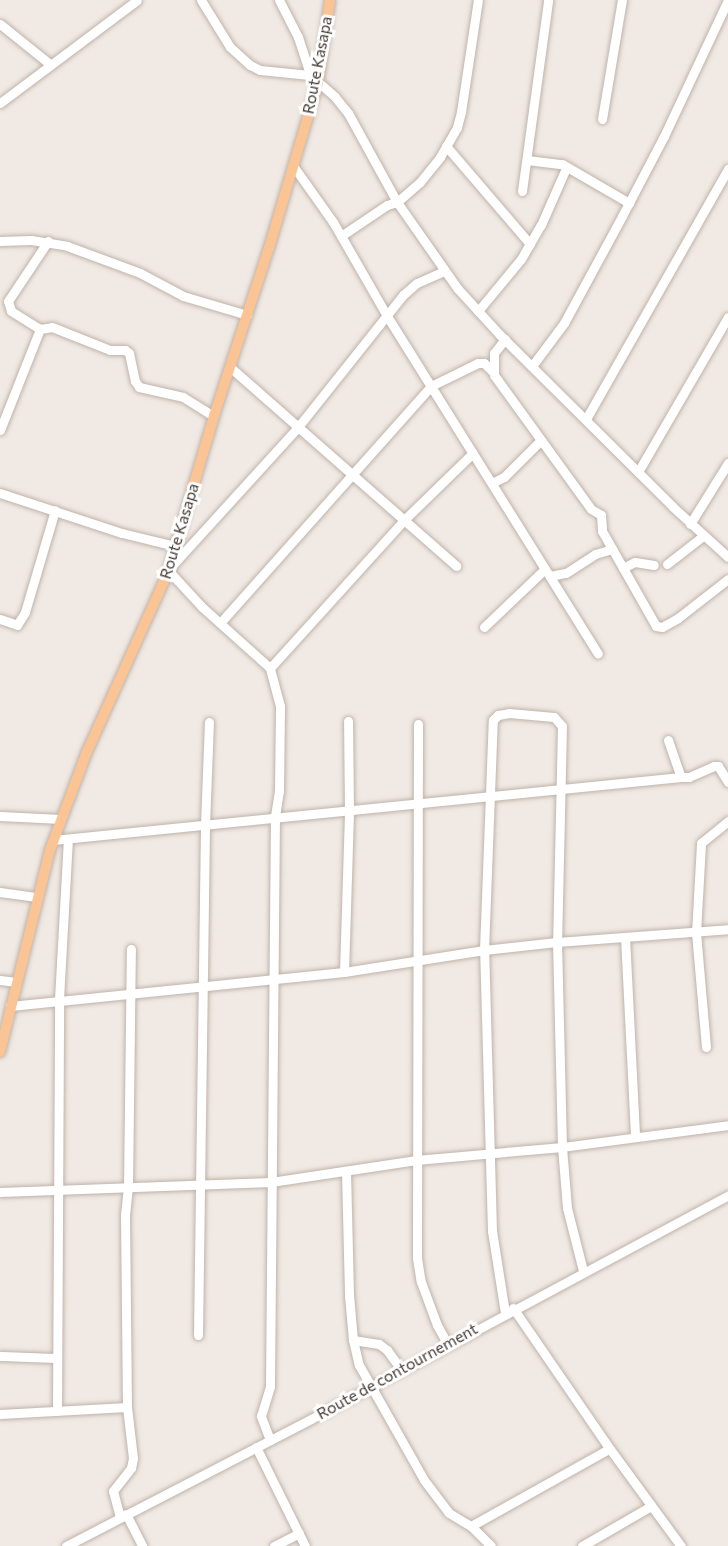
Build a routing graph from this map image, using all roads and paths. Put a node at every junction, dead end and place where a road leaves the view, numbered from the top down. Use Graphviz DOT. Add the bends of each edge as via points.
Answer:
graph roads {
  1 [pos="137,0"];
  2 [pos="201,0"];
  3 [pos="279,0"];
  4 [pos="330,0"];
  5 [pos="478,0"];
  6 [pos="548,0"];
  7 [pos="622,0"];
  8 [pos="728,0"];
  9 [pos="0,24"];
  10 [pos="51,65"];
  11 [pos="314,79"];
  12 [pos="0,103"];
  13 [pos="602,119"];
  14 [pos="446,146"];
  15 [pos="527,160"];
  16 [pos="294,167"];
  17 [pos="566,168"];
  18 [pos="728,169"];
  19 [pos="522,191"];
  20 [pos="397,201"];
  21 [pos="629,203"];
  22 [pos="341,236"];
  23 [pos="0,241"];
  24 [pos="48,241"];
  25 [pos="530,244"];
  26 [pos="444,272"];
  27 [pos="478,312"];
  28 [pos="247,315"];
  29 [pos="387,316"];
  30 [pos="728,317"];
  31 [pos="40,329"];
  32 [pos="505,339"];
  33 [pos="532,366"];
  34 [pos="231,368"];
  35 [pos="494,372"];
  36 [pos="431,386"];
  37 [pos="214,416"];
  38 [pos="586,419"];
  39 [pos="298,428"];
  40 [pos="0,430"];
  41 [pos="541,440"];
  42 [pos="473,453"];
  43 [pos="728,463"];
  44 [pos="638,472"];
  45 [pos="351,474"];
  46 [pos="492,483"];
  47 [pos="0,493"];
  48 [pos="55,510"];
  49 [pos="404,520"];
  50 [pos="690,524"];
  51 [pos="703,536"];
  52 [pos="176,546"];
  53 [pos="612,549"];
  54 [pos="727,554"];
  55 [pos="667,564"];
  56 [pos="654,565"];
  57 [pos="456,566"];
  58 [pos="623,568"];
  59 [pos="168,570"];
  60 [pos="547,573"];
  61 [pos="728,579"];
  62 [pos="0,619"];
  63 [pos="220,623"];
  64 [pos="484,627"];
  65 [pos="598,654"];
  66 [pos="270,668"];
  67 [pos="348,721"];
  68 [pos="210,722"];
  69 [pos="418,724"];
  70 [pos="668,740"];
  71 [pos="681,777"];
  72 [pos="728,782"];
  73 [pos="560,789"];
  74 [pos="491,797"];
  75 [pos="418,803"];
  76 [pos="349,811"];
  77 [pos="0,816"];
  78 [pos="275,816"];
  79 [pos="61,819"];
  80 [pos="728,821"];
  81 [pos="205,825"];
  82 [pos="53,840"];
  83 [pos="68,840"];
  84 [pos="0,892"];
  85 [pos="37,897"];
  86 [pos="728,929"];
  87 [pos="696,933"];
  88 [pos="626,937"];
  89 [pos="557,942"];
  90 [pos="131,949"];
  91 [pos="484,950"];
  92 [pos="416,962"];
  93 [pos="344,972"];
  94 [pos="274,979"];
  95 [pos="0,980"];
  96 [pos="16,982"];
  97 [pos="203,987"];
  98 [pos="131,992"];
  99 [pos="59,999"];
  100 [pos="10,1006"];
  101 [pos="706,1047"];
  102 [pos="0,1052"];
  103 [pos="728,1125"];
  104 [pos="635,1137"];
  105 [pos="562,1147"];
  106 [pos="489,1154"];
  107 [pos="416,1160"];
  108 [pos="346,1171"];
  109 [pos="271,1182"];
  110 [pos="199,1186"];
  111 [pos="128,1187"];
  112 [pos="57,1191"];
  113 [pos="0,1192"];
  114 [pos="728,1195"];
  115 [pos="583,1271"];
  116 [pos="509,1310"];
  117 [pos="198,1335"];
  118 [pos="353,1340"];
  119 [pos="447,1343"];
  120 [pos="0,1356"];
  121 [pos="57,1358"];
  122 [pos="401,1369"];
  123 [pos="371,1386"];
  124 [pos="127,1407"];
  125 [pos="57,1411"];
  126 [pos="0,1414"];
  127 [pos="270,1440"];
  128 [pos="256,1447"];
  129 [pos="609,1449"];
  130 [pos="651,1506"];
  131 [pos="123,1516"];
  132 [pos="471,1526"];
  133 [pos="299,1533"];
  134 [pos="66,1546"];
  135 [pos="142,1546"];
  136 [pos="274,1546"];
  137 [pos="305,1546"];
  138 [pos="491,1546"];
  139 [pos="583,1546"];
  140 [pos="681,1546"];
  1 -- 10 [label="street"];
  2 -- 11 [label="street" via="230,47 250,65"];
  3 -- 11 [label="street"];
  4 -- 11 [label="main road, Route Kasapa"];
  5 -- 14 [label="street" via="461,112"];
  6 -- 15 [label="street"];
  7 -- 13 [label="street"];
  8 -- 21 [label="street"];
  9 -- 10 [label="street"];
  10 -- 12 [label="street"];
  11 -- 16 [label="main road, Route Kasapa"];
  11 -- 20 [label="street" via="348,113"];
  14 -- 20 [label="street" via="420,182"];
  14 -- 25 [label="street"];
  15 -- 17 [label="street" via="562,164"];
  15 -- 19 [label="street"];
  16 -- 22 [label="street"];
  16 -- 28 [label="main road, Route Kasapa"];
  17 -- 21 [label="street"];
  17 -- 25 [label="street"];
  18 -- 38 [label="street"];
  20 -- 22 [label="street"];
  20 -- 26 [label="street"];
  21 -- 33 [label="street" via="564,323"];
  22 -- 29 [label="street"];
  23 -- 24 [label="street"];
  24 -- 28 [label="street" via="140,273 183,296"];
  24 -- 31 [label="street" via="8,301 11,311"];
  25 -- 27 [label="street" via="504,283"];
  26 -- 27 [label="street"];
  26 -- 29 [label="street" via="410,288"];
  27 -- 32 [label="street"];
  28 -- 34 [label="main road, Route Kasapa"];
  29 -- 36 [label="street"];
  29 -- 39 [label="street"];
  30 -- 44 [label="street"];
  31 -- 37 [label="street" via="52,327 110,350 125,350 139,387 183,397"];
  31 -- 40 [label="street"];
  32 -- 33 [label="street"];
  32 -- 35 [label="street" via="494,353"];
  33 -- 38 [label="street"];
  34 -- 37 [label="main road, Route Kasapa"];
  34 -- 39 [label="street"];
  35 -- 36 [label="street" via="478,363"];
  35 -- 41 [label="street"];
  36 -- 42 [label="street"];
  36 -- 45 [label="street"];
  37 -- 52 [label="main road, Route Kasapa"];
  38 -- 44 [label="street"];
  39 -- 45 [label="street"];
  39 -- 59 [label="street"];
  41 -- 46 [label="street" via="504,477"];
  41 -- 53 [label="street" via="591,508 601,514 602,529"];
  42 -- 46 [label="street"];
  42 -- 49 [label="street"];
  43 -- 50 [label="street"];
  44 -- 50 [label="street"];
  45 -- 49 [label="street"];
  45 -- 63 [label="street"];
  46 -- 60 [label="street"];
  47 -- 48 [label="street"];
  48 -- 52 [label="street"];
  48 -- 62 [label="street" via="26,612 17,625"];
  49 -- 57 [label="street"];
  49 -- 66 [label="street"];
  50 -- 51 [label="street"];
  51 -- 54 [label="street"];
  51 -- 55 [label="street"];
  52 -- 59 [label="main road, Route Kasapa"];
  53 -- 58 [label="street"];
  53 -- 60 [label="street" via="595,554 566,573"];
  56 -- 58 [label="street" via="635,562"];
  58 -- 61 [label="street" via="659,627 678,618"];
  59 -- 63 [label="street"];
  59 -- 79 [label="main road, Route Kasapa"];
  60 -- 64 [label="street"];
  60 -- 65 [label="street"];
  63 -- 66 [label="street"];
  66 -- 78 [label="street" via="280,706"];
  67 -- 76 [label="street"];
  68 -- 81 [label="street"];
  69 -- 75 [label="street"];
  70 -- 71 [label="street"];
  71 -- 72 [label="street" via="718,766"];
  71 -- 73 [label="street"];
  73 -- 74 [label="street"];
  73 -- 74 [label="street" via="559,721 542,714 509,713 494,720"];
  73 -- 89 [label="street"];
  74 -- 75 [label="street"];
  74 -- 91 [label="street"];
  75 -- 76 [label="street"];
  75 -- 92 [label="street"];
  76 -- 78 [label="street"];
  76 -- 93 [label="street"];
  77 -- 79 [label="street"];
  78 -- 81 [label="street"];
  78 -- 94 [label="street"];
  79 -- 82 [label="main road, Route Kasapa"];
  80 -- 87 [label="street" via="701,843"];
  81 -- 83 [label="street"];
  81 -- 97 [label="street"];
  82 -- 83 [label="street"];
  82 -- 85 [label="main road, Route Kasapa"];
  83 -- 99 [label="street"];
  84 -- 85 [label="street"];
  85 -- 96 [label="main road, Route Kasapa"];
  86 -- 87 [label="street"];
  87 -- 88 [label="street"];
  87 -- 101 [label="street"];
  88 -- 89 [label="street"];
  88 -- 104 [label="street"];
  89 -- 91 [label="street"];
  89 -- 105 [label="street"];
  90 -- 98 [label="street"];
  91 -- 92 [label="street"];
  91 -- 106 [label="street"];
  92 -- 93 [label="street"];
  92 -- 107 [label="street"];
  93 -- 94 [label="street"];
  94 -- 97 [label="street"];
  94 -- 109 [label="street"];
  95 -- 96 [label="street"];
  96 -- 100 [label="main road, Route Kasapa"];
  97 -- 98 [label="street"];
  97 -- 110 [label="street"];
  98 -- 99 [label="street"];
  98 -- 111 [label="street"];
  99 -- 100 [label="street"];
  99 -- 112 [label="street"];
  100 -- 102 [label="main road, Route Kasapa"];
  103 -- 104 [label="street"];
  104 -- 105 [label="street"];
  105 -- 106 [label="street"];
  105 -- 115 [label="street" via="567,1208"];
  106 -- 107 [label="street"];
  106 -- 116 [label="street" via="492,1231"];
  107 -- 108 [label="street"];
  107 -- 119 [label="street" via="417,1258 429,1303"];
  108 -- 109 [label="street"];
  108 -- 118 [label="street"];
  109 -- 110 [label="street"];
  109 -- 127 [label="street" via="270,1386 261,1416"];
  110 -- 111 [label="street"];
  110 -- 117 [label="street"];
  111 -- 112 [label="street"];
  111 -- 124 [label="street"];
  112 -- 113 [label="street"];
  112 -- 121 [label="street"];
  114 -- 115 [label="street, Route de contournement"];
  115 -- 116 [label="street, Route de contournement"];
  116 -- 119 [label="street, Route de contournement"];
  116 -- 129 [label="street"];
  118 -- 122 [label="street" via="379,1344"];
  118 -- 123 [label="street" via="359,1365"];
  119 -- 122 [label="street, Route de contournement"];
  120 -- 121 [label="street"];
  121 -- 125 [label="street"];
  122 -- 123 [label="street, Route de contournement"];
  123 -- 127 [label="street, Route de contournement"];
  123 -- 132 [label="street" via="424,1480 449,1513"];
  124 -- 125 [label="street"];
  124 -- 131 [label="street" via="134,1458 113,1491"];
  125 -- 126 [label="street"];
  127 -- 128 [label="street, Route de contournement"];
  128 -- 131 [label="street, Route de contournement"];
  128 -- 133 [label="street"];
  129 -- 130 [label="street"];
  129 -- 132 [label="street"];
  130 -- 139 [label="street"];
  130 -- 140 [label="street"];
  131 -- 134 [label="street, Route de contournement"];
  131 -- 135 [label="street"];
  132 -- 138 [label="street"];
  133 -- 136 [label="street"];
  133 -- 137 [label="street"];
}
